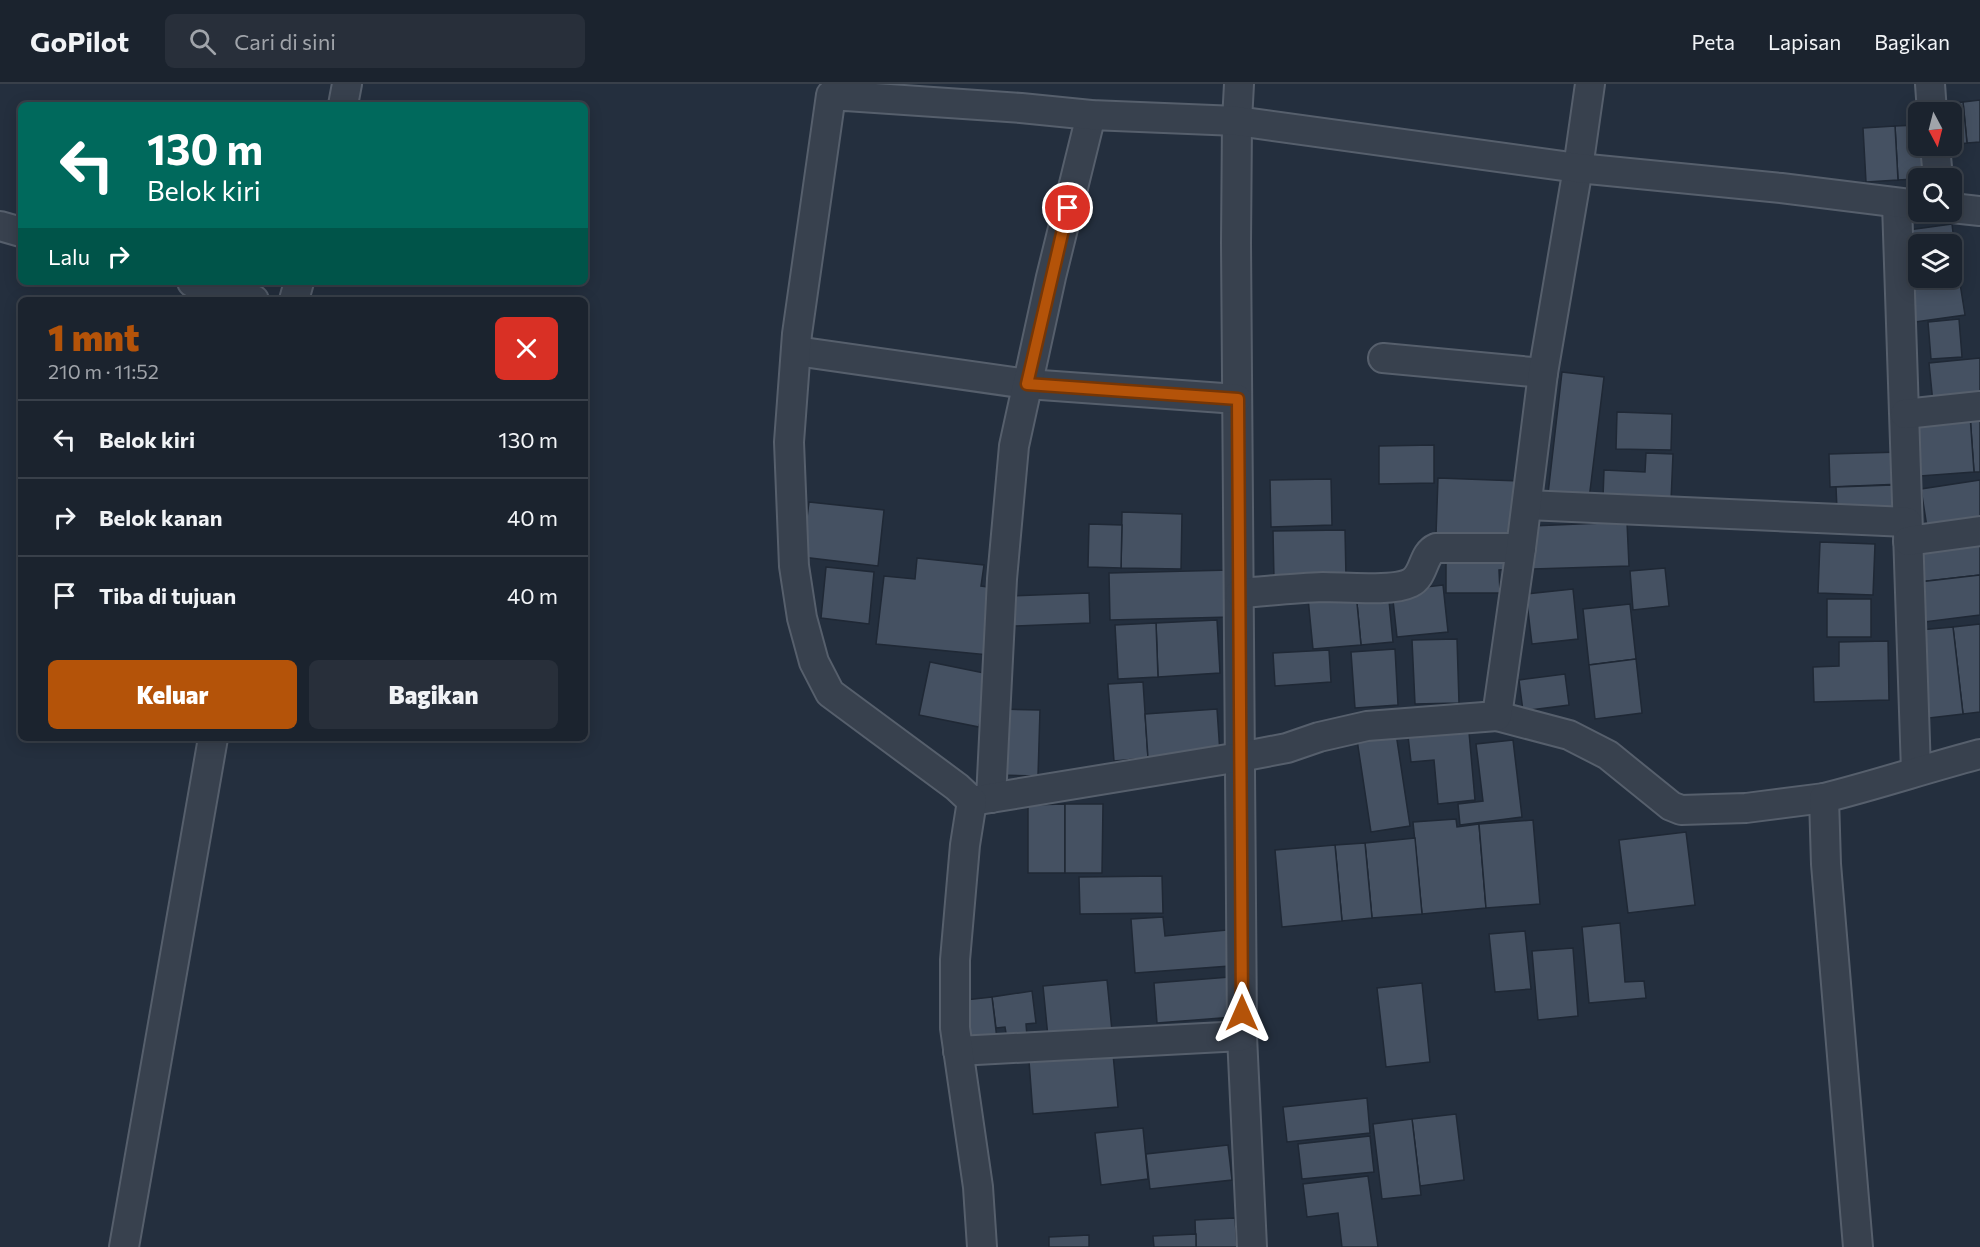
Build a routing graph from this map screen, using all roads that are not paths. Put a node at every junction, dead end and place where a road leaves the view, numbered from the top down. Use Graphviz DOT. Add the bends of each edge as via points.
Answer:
graph roads {
  1 [pos="347,84"];
  2 [pos="1239,84"];
  3 [pos="1590,84"];
  4 [pos="1930,84"];
  5 [pos="831,90"];
  6 [pos="1022,96"];
  7 [pos="344,102"];
  8 [pos="1931,102"];
  9 [pos="1091,115"];
  10 [pos="1237,122"];
  11 [pos="1578,168"];
  12 [pos="1908,205"];
  13 [pos="1962,209"];
  14 [pos="1980,211"];
  15 [pos="0,226"];
  16 [pos="18,231"];
  17 [pos="202,285"];
  18 [pos="244,297"];
  19 [pos="796,351"];
  20 [pos="1383,358"];
  21 [pos="1543,373"];
  22 [pos="1027,384"];
  23 [pos="1238,399"];
  24 [pos="1980,406"];
  25 [pos="1905,414"];
  26 [pos="1527,505"];
  27 [pos="1980,531"];
  28 [pos="1907,532"];
  29 [pos="1521,548"];
  30 [pos="1240,593"];
  31 [pos="1497,716"];
  32 [pos="212,741"];
  33 [pos="1980,754"];
  34 [pos="1240,757"];
  35 [pos="1916,771"];
  36 [pos="1824,798"];
  37 [pos="981,799"];
  38 [pos="1242,1036"];
  39 [pos="958,1051"];
  40 [pos="124,1247"];
  41 [pos="982,1247"];
  42 [pos="1252,1247"];
  43 [pos="1858,1247"];
  1 -- 7 [label="street"];
  2 -- 10 [label="street"];
  3 -- 11 [label="street"];
  4 -- 8 [label="street"];
  5 -- 6 [label="street"];
  5 -- 19 [label="street"];
  6 -- 9 [label="street"];
  9 -- 10 [label="street"];
  9 -- 22 [label="street"];
  10 -- 11 [label="street"];
  10 -- 23 [label="street"];
  11 -- 12 [label="street"];
  11 -- 21 [label="street"];
  12 -- 25 [label="street"];
  13 -- 14 [label="street"];
  15 -- 16 [label="street"];
  17 -- 18 [label="street"];
  19 -- 22 [label="street"];
  19 -- 37 [label="street" via="789,442 794,566 814,662 830,693 957,787"];
  20 -- 21 [label="street"];
  21 -- 26 [label="street"];
  22 -- 23 [label="street"];
  22 -- 37 [label="street" via="1014,446"];
  23 -- 30 [label="street"];
  24 -- 25 [label="street"];
  25 -- 28 [label="street"];
  26 -- 28 [label="street"];
  26 -- 29 [label="street"];
  27 -- 28 [label="street"];
  28 -- 35 [label="street"];
  29 -- 30 [label="street" via="1436,548 1429,553 1417,578 1398,587"];
  29 -- 31 [label="street"];
  30 -- 34 [label="street"];
  31 -- 34 [label="street" via="1367,726"];
  31 -- 36 [label="street" via="1569,735 1608,755 1681,810 1746,808"];
  32 -- 40 [label="street"];
  33 -- 35 [label="street"];
  34 -- 37 [label="street"];
  34 -- 38 [label="street"];
  35 -- 36 [label="street"];
  36 -- 43 [label="street"];
  37 -- 39 [label="street" via="965,845 955,960"];
  38 -- 39 [label="street"];
  38 -- 42 [label="street"];
  39 -- 41 [label="street" via="978,1187"];
}
